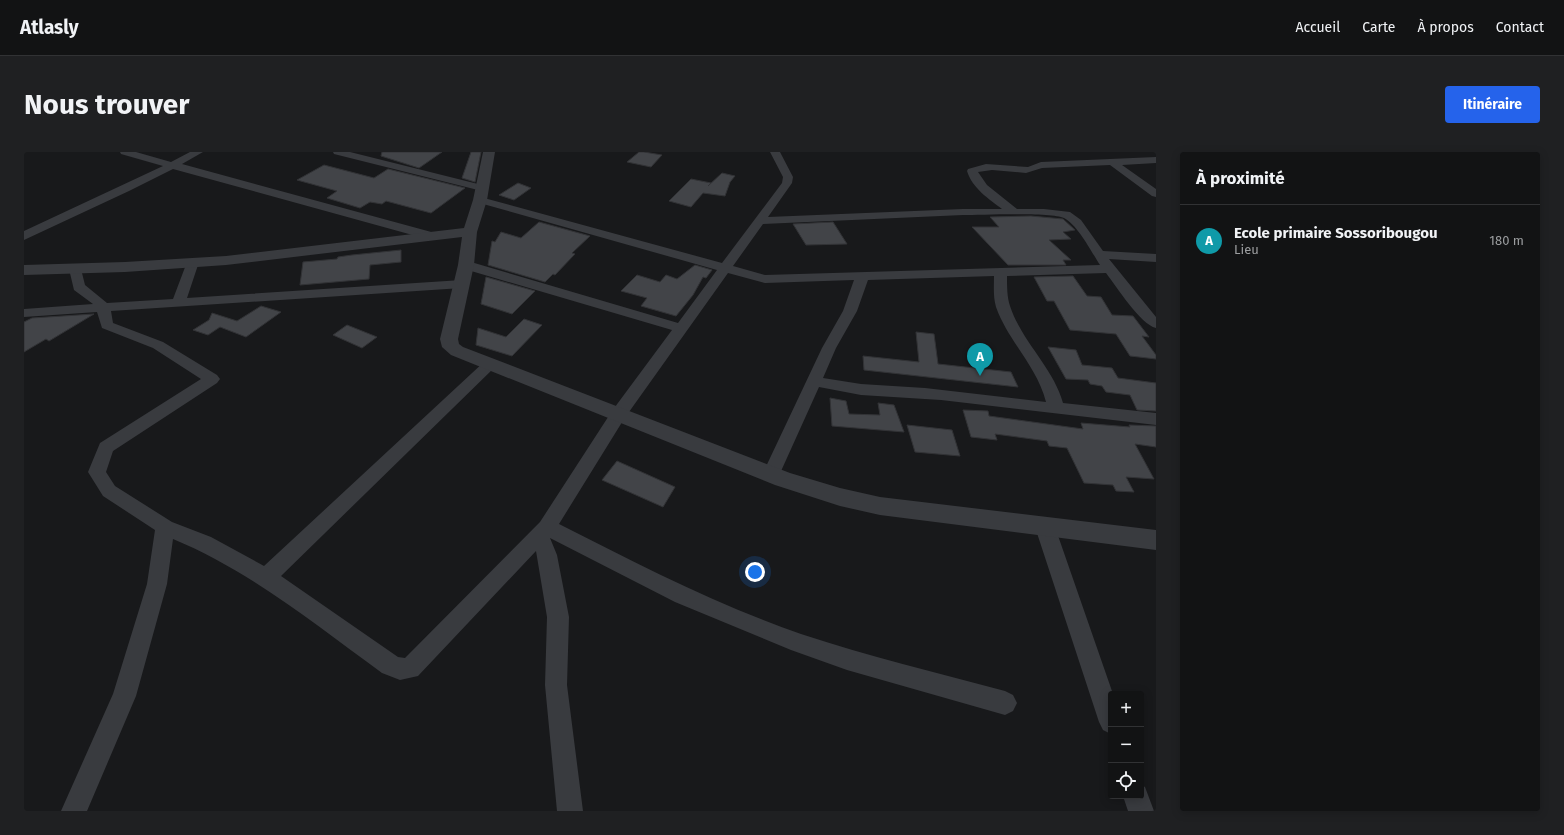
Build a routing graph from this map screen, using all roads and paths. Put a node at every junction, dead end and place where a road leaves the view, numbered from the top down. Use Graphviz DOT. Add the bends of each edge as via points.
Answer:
graph roads {
  1 [pos="125,152"];
  2 [pos="198,152"];
  3 [pos="338,152"];
  4 [pos="489,152"];
  5 [pos="775,152"];
  6 [pos="1156,160"];
  7 [pos="1112,162"];
  8 [pos="173,165"];
  9 [pos="481,194"];
  10 [pos="1156,194"];
  11 [pos="1014,212"];
  12 [pos="759,221"];
  13 [pos="470,232"];
  14 [pos="24,236"];
  15 [pos="431,236"];
  16 [pos="1099,255"];
  17 [pos="1156,258"];
  18 [pos="193,262"];
  19 [pos="725,267"];
  20 [pos="76,269"];
  21 [pos="1110,269"];
  22 [pos="24,270"];
  23 [pos="1000,272"];
  24 [pos="464,275"];
  25 [pos="862,277"];
  26 [pos="178,303"];
  27 [pos="103,308"];
  28 [pos="24,313"];
  29 [pos="1156,324"];
  30 [pos="681,328"];
  31 [pos="490,364"];
  32 [pos="814,381"];
  33 [pos="1056,409"];
  34 [pos="618,415"];
  35 [pos="1156,419"];
  36 [pos="771,475"];
  37 [pos="165,526"];
  38 [pos="1045,526"];
  39 [pos="543,531"];
  40 [pos="1156,540"];
  41 [pos="266,577"];
  42 [pos="1005,702"];
  43 [pos="1108,713"];
  44 [pos="1137,799"];
  45 [pos="74,811"];
  46 [pos="570,811"];
  47 [pos="1141,811"];
  1 -- 8 [label="street"];
  2 -- 8 [label="street"];
  3 -- 9 [label="street"];
  4 -- 9 [label="street"];
  5 -- 12 [label="street" via="788,177 787,183"];
  6 -- 7 [label="street"];
  7 -- 10 [label="street"];
  7 -- 11 [label="street" via="1042,165 1026,171 997,167 978,168 972,171 982,187"];
  8 -- 14 [label="street"];
  8 -- 15 [label="street"];
  9 -- 13 [label="street"];
  9 -- 19 [label="street"];
  11 -- 12 [label="street"];
  11 -- 16 [label="street" via="1057,212 1072,217"];
  12 -- 19 [label="street"];
  13 -- 15 [label="street"];
  13 -- 24 [label="street"];
  15 -- 18 [label="street" via="292,254"];
  16 -- 17 [label="street"];
  16 -- 21 [label="street"];
  18 -- 20 [label="street"];
  18 -- 26 [label="street"];
  19 -- 25 [label="street" via="774,280"];
  19 -- 30 [label="street"];
  20 -- 22 [label="street"];
  20 -- 27 [label="street" via="79,287"];
  21 -- 23 [label="street"];
  21 -- 29 [label="street"];
  23 -- 25 [label="street"];
  23 -- 33 [label="street" via="1002,306 1022,344 1048,382"];
  24 -- 26 [label="street"];
  24 -- 30 [label="street"];
  24 -- 31 [label="street" via="449,339 450,347"];
  25 -- 32 [label="street" via="850,311"];
  26 -- 27 [label="street"];
  27 -- 28 [label="street"];
  27 -- 37 [label="street" via="107,325 158,345 212,379 106,447 97,472 109,491"];
  30 -- 34 [label="street"];
  31 -- 34 [label="street"];
  31 -- 41 [label="street"];
  32 -- 33 [label="street" via="841,387 939,394"];
  32 -- 36 [label="street"];
  33 -- 35 [label="street"];
  34 -- 36 [label="street"];
  34 -- 39 [label="street"];
  36 -- 38 [label="street" via="840,497 880,506"];
  37 -- 41 [label="street" via="204,543"];
  37 -- 45 [label="street" via="157,584 124,696"];
  38 -- 40 [label="street"];
  38 -- 43 [label="street"];
  39 -- 41 [label="street" via="410,668 400,669 390,665"];
  39 -- 42 [label="street" via="682,596 799,643 846,659"];
  39 -- 46 [label="street" via="558,617 556,685"];
  44 -- 47 [label="street"];
}
